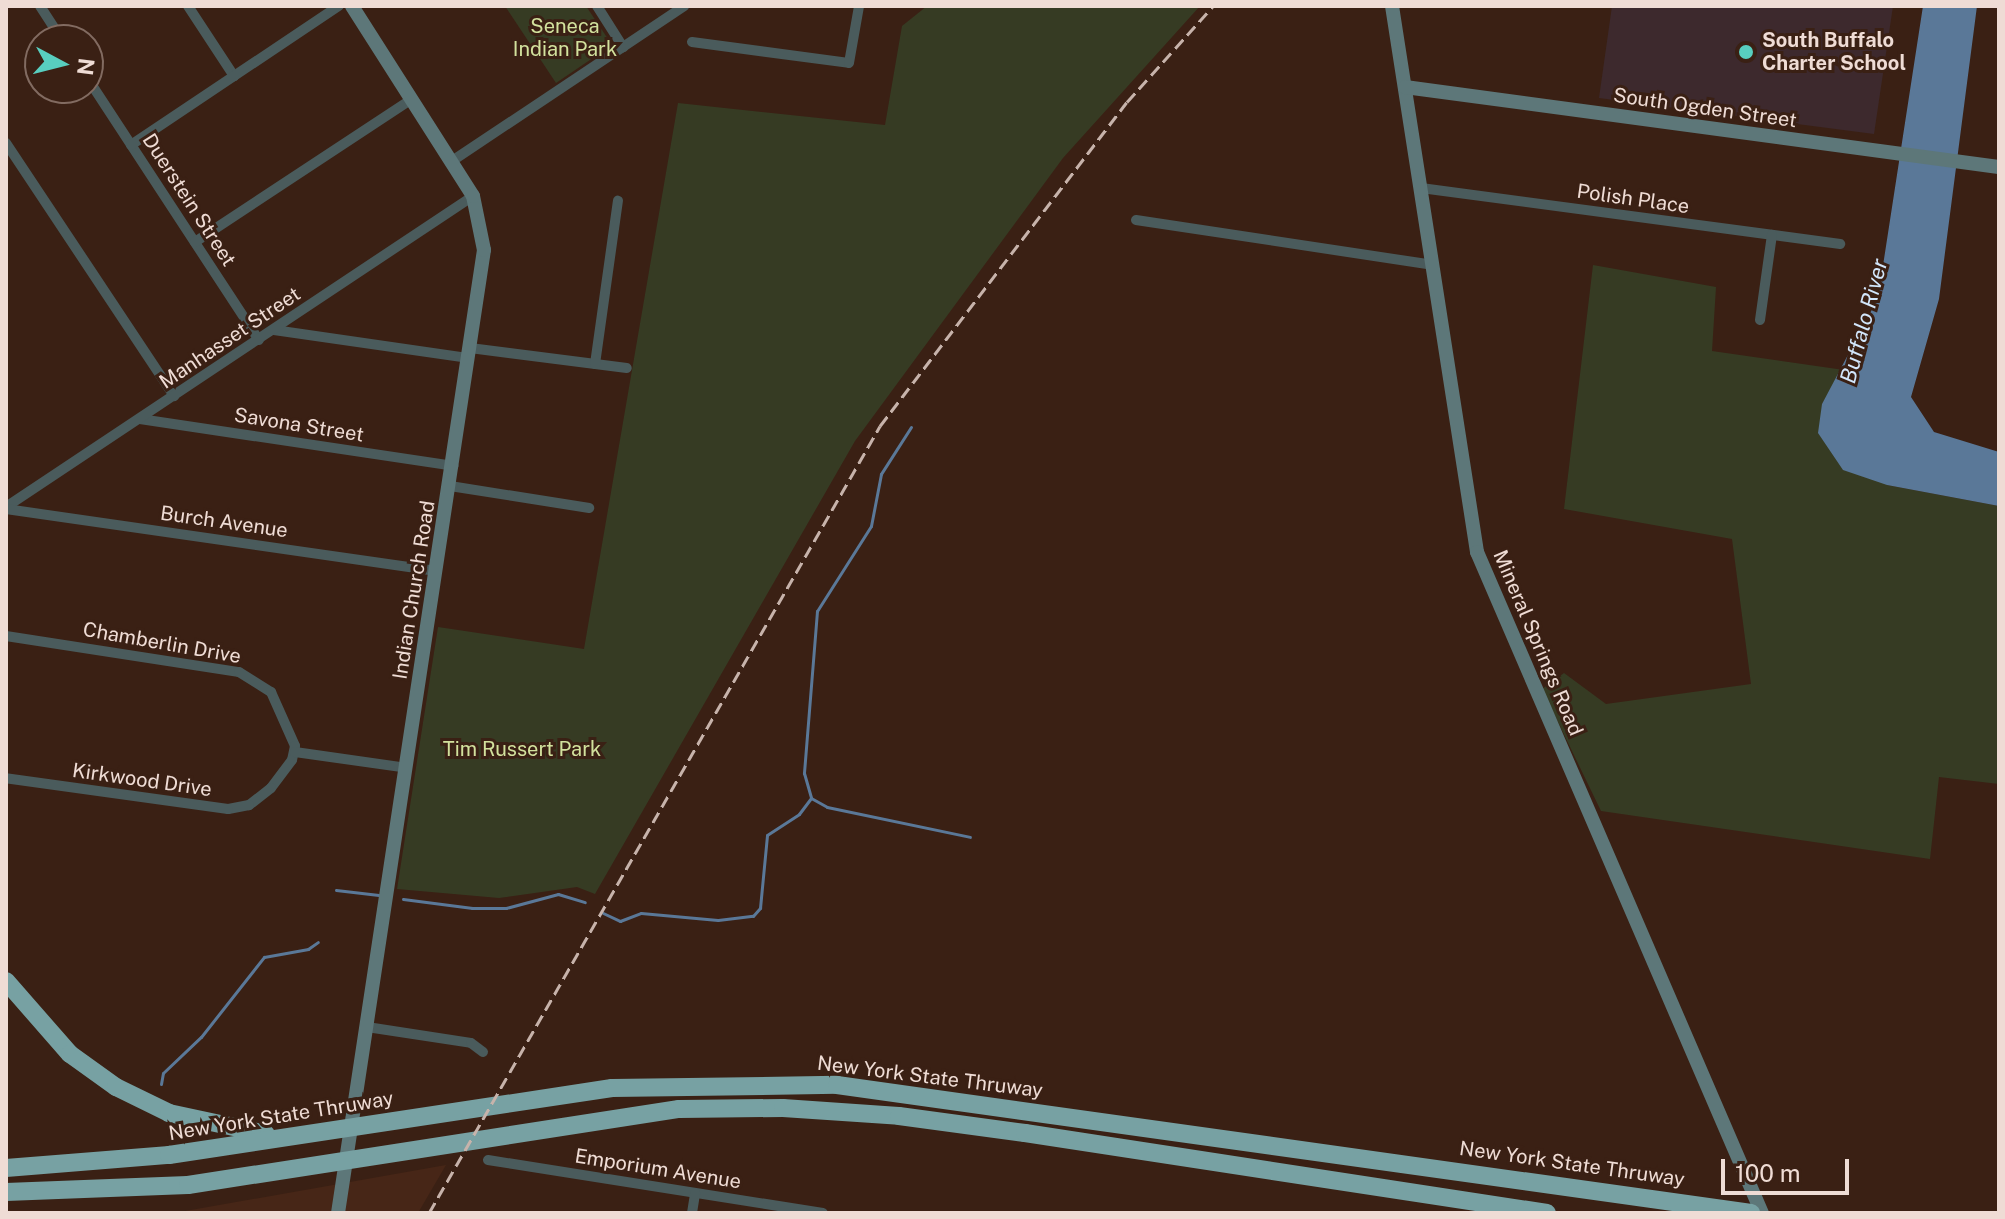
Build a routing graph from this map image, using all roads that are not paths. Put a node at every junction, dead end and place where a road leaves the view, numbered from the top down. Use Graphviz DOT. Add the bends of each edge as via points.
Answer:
graph roads {
  1 [pos="40,6"];
  2 [pos="188,6"];
  3 [pos="339,6"];
  4 [pos="352,6"];
  5 [pos="597,6"];
  6 [pos="684,6"];
  7 [pos="859,6"];
  8 [pos="1392,6"];
  9 [pos="52,24"];
  10 [pos="692,42"];
  11 [pos="623,47"];
  12 [pos="234,76"];
  13 [pos="1405,87"];
  14 [pos="412,99"];
  15 [pos="104,104"];
  16 [pos="6,143"];
  17 [pos="131,145"];
  18 [pos="452,161"];
  19 [pos="1999,167"];
  20 [pos="1421,188"];
  21 [pos="473,196"];
  22 [pos="618,201"];
  23 [pos="1136,220"];
  24 [pos="1772,235"];
  25 [pos="195,242"];
  26 [pos="1840,244"];
  27 [pos="1434,265"];
  28 [pos="1760,320"];
  29 [pos="274,330"];
  30 [pos="259,340"];
  31 [pos="469,353"];
  32 [pos="595,364"];
  33 [pos="627,368"];
  34 [pos="174,396"];
  35 [pos="140,419"];
  36 [pos="453,466"];
  37 [pos="450,486"];
  38 [pos="6,508"];
  39 [pos="589,508"];
  40 [pos="437,571"];
  41 [pos="6,636"];
  42 [pos="295,752"];
  43 [pos="407,768"];
  44 [pos="6,778"];
  45 [pos="6,981"];
  46 [pos="367,1027"];
  47 [pos="483,1052"];
  48 [pos="290,1136"];
  49 [pos="488,1160"];
  50 [pos="6,1168"];
  51 [pos="7,1192"];
  52 [pos="695,1193"];
  53 [pos="1742,1212"];
  54 [pos="338,1213"];
  55 [pos="692,1213"];
  56 [pos="823,1213"];
  57 [pos="1547,1213"];
  58 [pos="1762,1213"];
  1 -- 9 [label="street"];
  2 -- 12 [label="street"];
  3 -- 12 [label="street"];
  4 -- 14 [label="street, Indian Church Road"];
  5 -- 11 [label="street"];
  6 -- 11 [label="street"];
  7 -- 10 [label="street" via="849,63"];
  8 -- 13 [label="street, Mineral Springs Road"];
  11 -- 18 [label="street"];
  12 -- 17 [label="street"];
  13 -- 19 [label="street, South Ogden Street"];
  13 -- 20 [label="street, Mineral Springs Road"];
  14 -- 18 [label="street, Indian Church Road"];
  14 -- 25 [label="street"];
  15 -- 17 [label="street, Duerstein Street"];
  16 -- 34 [label="street"];
  17 -- 25 [label="street, Duerstein Street"];
  18 -- 21 [label="street, Indian Church Road"];
  20 -- 24 [label="street, Polish Place"];
  20 -- 27 [label="street, Mineral Springs Road"];
  21 -- 29 [label="street, Manhasset Street"];
  21 -- 31 [label="street, Indian Church Road" via="484,250"];
  22 -- 32 [label="street"];
  23 -- 27 [label="street"];
  24 -- 26 [label="street, Polish Place"];
  24 -- 28 [label="street"];
  25 -- 30 [label="street, Duerstein Street"];
  27 -- 58 [label="street, Mineral Springs Road" via="1477,552"];
  29 -- 30 [label="street, Manhasset Street"];
  29 -- 31 [label="street"];
  30 -- 34 [label="street, Manhasset Street"];
  31 -- 32 [label="street"];
  31 -- 36 [label="street, Indian Church Road"];
  32 -- 33 [label="street"];
  34 -- 35 [label="street, Manhasset Street"];
  35 -- 36 [label="street, Savona Street"];
  35 -- 38 [label="street, Manhasset Street"];
  36 -- 37 [label="street, Indian Church Road"];
  37 -- 39 [label="street"];
  37 -- 40 [label="street, Indian Church Road"];
  38 -- 40 [label="street, Burch Avenue"];
  40 -- 43 [label="street, Indian Church Road"];
  41 -- 42 [label="street, Chamberlin Drive" via="239,672 271,692 286,716"];
  42 -- 43 [label="street"];
  42 -- 44 [label="street, Kirkwood Drive" via="271,788 249,805 228,809"];
  43 -- 46 [label="street, Indian Church Road"];
  45 -- 48 [label="highway" via="70,1054 143,1102 207,1124"];
  46 -- 47 [label="street" via="471,1043"];
  46 -- 54 [label="street, Indian Church Road"];
  48 -- 50 [label="highway, New York State Thruway" via="120,1161"];
  48 -- 53 [label="highway, New York State Thruway" via="627,1087 837,1085"];
  49 -- 52 [label="street, Emporium Avenue"];
  51 -- 57 [label="highway" via="188,1185 679,1109 783,1108 899,1116"];
  52 -- 55 [label="street"];
  52 -- 56 [label="street, Emporium Avenue"];
}
